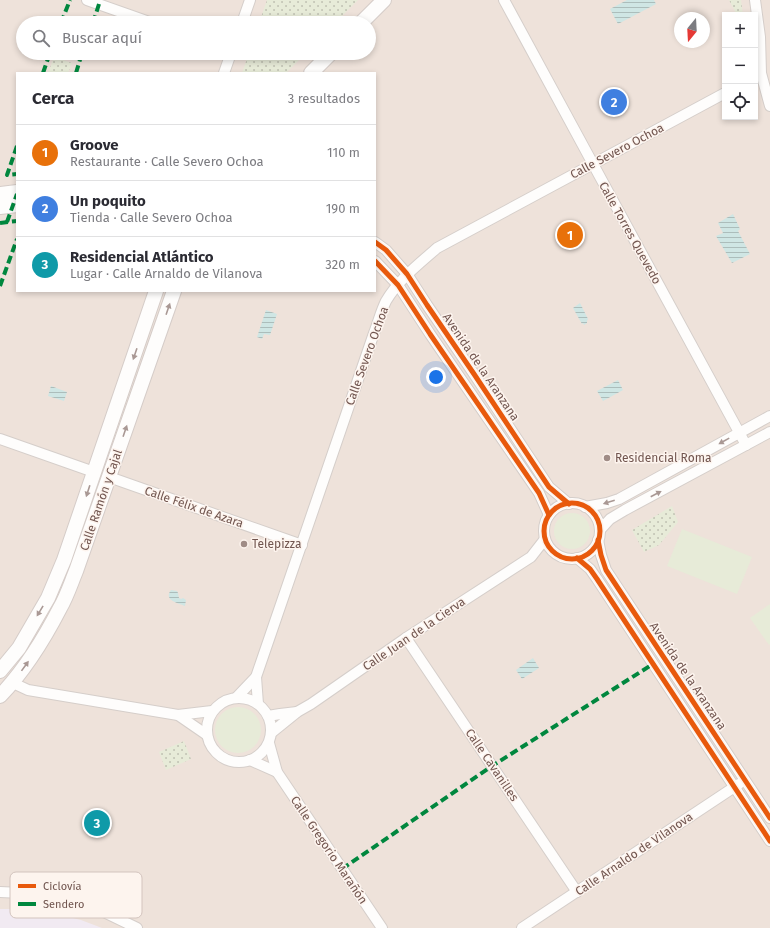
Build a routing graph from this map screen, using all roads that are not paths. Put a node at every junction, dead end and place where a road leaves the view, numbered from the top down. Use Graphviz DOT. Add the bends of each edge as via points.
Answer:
graph roads {
  1 [pos="87,0"];
  2 [pos="250,0"];
  3 [pos="384,0"];
  4 [pos="504,0"];
  5 [pos="755,0"];
  6 [pos="132,16"];
  7 [pos="244,16"];
  8 [pos="368,16"];
  9 [pos="229,60"];
  10 [pos="324,60"];
  11 [pos="224,72"];
  12 [pos="312,72"];
  13 [pos="762,73"];
  14 [pos="722,95"];
  15 [pos="770,106"];
  16 [pos="593,164"];
  17 [pos="16,192"];
  18 [pos="0,194"];
  19 [pos="16,205"];
  20 [pos="0,207"];
  21 [pos="376,243"];
  22 [pos="376,262"];
  23 [pos="407,274"];
  24 [pos="398,285"];
  25 [pos="156,292"];
  26 [pos="174,292"];
  27 [pos="770,416"];
  28 [pos="770,432"];
  29 [pos="740,433"];
  30 [pos="0,439"];
  31 [pos="746,445"];
  32 [pos="94,472"];
  33 [pos="109,477"];
  34 [pos="569,504"];
  35 [pos="585,507"];
  36 [pos="549,515"];
  37 [pos="600,530"];
  38 [pos="545,539"];
  39 [pos="598,540"];
  40 [pos="302,545"];
  41 [pos="553,552"];
  42 [pos="531,557"];
  43 [pos="578,558"];
  44 [pos="406,638"];
  45 [pos="0,671"];
  46 [pos="256,677"];
  47 [pos="13,682"];
  48 [pos="0,696"];
  49 [pos="236,698"];
  50 [pos="258,704"];
  51 [pos="212,711"];
  52 [pos="297,712"];
  53 [pos="178,715"];
  54 [pos="268,716"];
  55 [pos="207,735"];
  56 [pos="270,738"];
  57 [pos="250,760"];
  58 [pos="277,772"];
  59 [pos="746,780"];
  60 [pos="734,788"];
  61 [pos="770,818"];
  62 [pos="770,841"];
  63 [pos="0,892"];
  64 [pos="10,892"];
  65 [pos="577,892"];
  66 [pos="116,918"];
  67 [pos="137,928"];
  68 [pos="382,928"];
  69 [pos="522,928"];
  1 -- 6 [label="street"];
  2 -- 7 [label="street"];
  3 -- 8 [label="street"];
  4 -- 16 [label="street, Calle Torres Quevedo"];
  5 -- 13 [label="street"];
  9 -- 11 [label="street"];
  10 -- 12 [label="street"];
  13 -- 15 [label="street"];
  14 -- 16 [label="street, Calle Severo Ochoa"];
  16 -- 23 [label="street, Calle Severo Ochoa" via="438,248"];
  16 -- 29 [label="street, Calle Torres Quevedo"];
  17 -- 18 [label="street"];
  19 -- 20 [label="street"];
  21 -- 23 [label="street, Avenida de la Aranzana"];
  22 -- 24 [label="street, Avenida de la Aranzana"];
  23 -- 24 [label="street, Calle Severo Ochoa"];
  23 -- 34 [label="street, Avenida de la Aranzana" via="549,487"];
  24 -- 36 [label="street, Avenida de la Aranzana" via="539,493"];
  24 -- 40 [label="street, Calle Severo Ochoa" via="386,302 374,333"];
  25 -- 32 [label="street, Calle Ramón y Cajal, one-way"];
  33 -- 26 [label="street, Calle Ramón y Cajal, one-way"];
  27 -- 29 [label="street"];
  28 -- 31 [label="street"];
  29 -- 31 [label="street, Calle Torres Quevedo"];
  29 -- 35 [label="street, one-way" via="619,499"];
  30 -- 32 [label="street"];
  37 -- 31 [label="street, one-way" via="610,519 625,510"];
  32 -- 45 [label="street, Calle Ramón y Cajal, one-way" via="48,598 19,648"];
  33 -- 40 [label="street, Calle Félix de Azara"];
  47 -- 33 [label="street, Calle Ramón y Cajal, one-way" via="35,652 61,607"];
  34 -- 35 [label="street"];
  34 -- 36 [label="street" via="558,507"];
  35 -- 37 [label="street" via="593,513"];
  36 -- 38 [label="street" via="544,526"];
  37 -- 39 [label="street"];
  38 -- 41 [label="street"];
  38 -- 42 [label="street, Calle Juan de la Cierva"];
  39 -- 43 [label="street" via="594,549"];
  39 -- 59 [label="street, Avenida de la Aranzana" via="606,570"];
  40 -- 46 [label="street, Calle Severo Ochoa"];
  41 -- 42 [label="street, Calle Juan de la Cierva"];
  41 -- 43 [label="street" via="565,558"];
  42 -- 44 [label="street, Calle Juan de la Cierva"];
  43 -- 60 [label="street, Avenida de la Aranzana" via="597,579"];
  44 -- 52 [label="street, Calle Juan de la Cierva"];
  44 -- 65 [label="street, Calle Cavanilles"];
  46 -- 49 [label="street, Calle Severo Ochoa"];
  46 -- 50 [label="street, Calle Severo Ochoa"];
  47 -- 48 [label="street, Calle Ramón y Cajal"];
  47 -- 53 [label="street" via="28,690"];
  49 -- 50 [label="street" via="244,698"];
  49 -- 51 [label="street" via="219,704"];
  50 -- 54 [label="street"];
  51 -- 53 [label="street"];
  51 -- 55 [label="street"];
  52 -- 54 [label="street, Calle Juan de la Cierva"];
  52 -- 56 [label="street, Calle Juan de la Cierva"];
  53 -- 55 [label="street"];
  54 -- 56 [label="street" via="271,725"];
  55 -- 57 [label="street" via="215,752 223,758 236,762"];
  56 -- 57 [label="street" via="264,750"];
  56 -- 58 [label="street, Calle Gregorio Marañón"];
  57 -- 58 [label="street"];
  58 -- 68 [label="street, Calle Gregorio Marañón"];
  59 -- 60 [label="street, Calle Arnaldo de Vilanova"];
  59 -- 61 [label="street, Avenida de la Aranzana"];
  60 -- 62 [label="street, Avenida de la Aranzana"];
  60 -- 65 [label="street, Calle Arnaldo de Vilanova"];
  63 -- 64 [label="street"];
  65 -- 69 [label="street, Calle Arnaldo de Vilanova"];
  66 -- 67 [label="street"];
}
